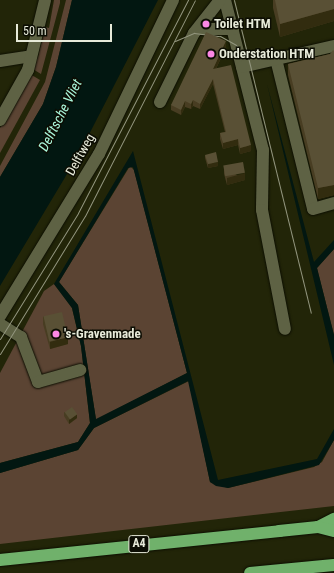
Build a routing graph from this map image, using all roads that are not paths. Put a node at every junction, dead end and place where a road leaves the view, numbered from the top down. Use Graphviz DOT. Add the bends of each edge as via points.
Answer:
graph roads {
  1 [pos="45,0"];
  2 [pos="173,0"];
  3 [pos="220,0"];
  4 [pos="225,0"];
  5 [pos="199,29"];
  6 [pos="233,29"];
  7 [pos="334,46"];
  8 [pos="30,56"];
  9 [pos="276,59"];
  10 [pos="0,61"];
  11 [pos="242,67"];
  12 [pos="160,102"];
  13 [pos="0,120"];
  14 [pos="334,203"];
  15 [pos="0,316"];
  16 [pos="0,324"];
  17 [pos="285,329"];
  18 [pos="80,370"];
  19 [pos="334,519"];
  20 [pos="318,527"];
  21 [pos="332,531"];
  22 [pos="0,560"];
  23 [pos="334,565"];
  24 [pos="250,573"];
  1 -- 8 [label="street" via="44,15"];
  2 -- 15 [label="street, Delftweg" via="99,154"];
  3 -- 5 [label="street"];
  4 -- 6 [label="street"];
  5 -- 6 [label="street"];
  5 -- 12 [label="street"];
  6 -- 11 [label="street"];
  7 -- 9 [label="street"];
  8 -- 10 [label="street"];
  8 -- 13 [label="street" via="28,70"];
  9 -- 11 [label="street"];
  9 -- 14 [label="street" via="313,209"];
  11 -- 17 [label="street" via="263,150 262,210"];
  16 -- 18 [label="street" via="21,337 38,382"];
  19 -- 20 [label="highway, A4"];
  20 -- 21 [label="highway, A4"];
  20 -- 22 [label="highway, A4"];
  23 -- 24 [label="highway"];
}
